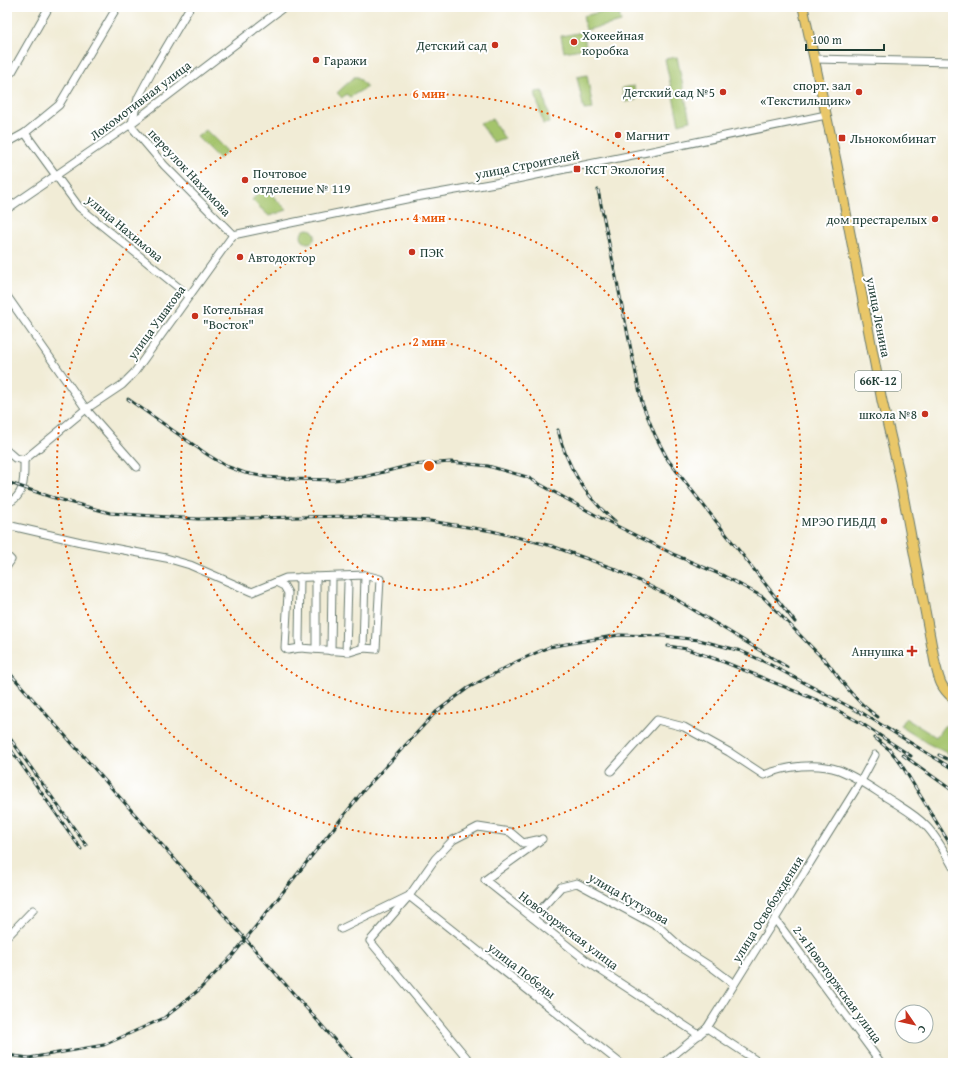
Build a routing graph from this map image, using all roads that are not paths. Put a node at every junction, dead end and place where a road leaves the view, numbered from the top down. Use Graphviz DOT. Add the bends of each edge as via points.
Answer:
graph roads {
  1 [pos="48,7"];
  2 [pos="117,7"];
  3 [pos="190,7"];
  4 [pos="284,7"];
  5 [pos="803,7"];
  6 [pos="814,59"];
  7 [pos="953,62"];
  8 [pos="12,72"];
  9 [pos="826,115"];
  10 [pos="131,124"];
  11 [pos="25,133"];
  12 [pos="7,143"];
  13 [pos="56,176"];
  14 [pos="7,209"];
  15 [pos="233,235"];
  16 [pos="7,296"];
  17 [pos="189,296"];
  18 [pos="86,409"];
  19 [pos="7,451"];
  20 [pos="24,460"];
  21 [pos="137,467"];
  22 [pos="7,503"];
  23 [pos="7,525"];
  24 [pos="7,556"];
  25 [pos="7,566"];
  26 [pos="365,575"];
  27 [pos="300,577"];
  28 [pos="316,577"];
  29 [pos="332,581"];
  30 [pos="276,582"];
  31 [pos="348,583"];
  32 [pos="300,648"];
  33 [pos="363,648"];
  34 [pos="316,649"];
  35 [pos="331,651"];
  36 [pos="346,652"];
  37 [pos="953,698"];
  38 [pos="875,755"];
  39 [pos="611,771"];
  40 [pos="861,781"];
  41 [pos="953,867"];
  42 [pos="409,896"];
  43 [pos="32,910"];
  44 [pos="532,918"];
  45 [pos="775,919"];
  46 [pos="341,929"];
  47 [pos="7,937"];
  48 [pos="734,984"];
  49 [pos="707,1028"];
  50 [pos="699,1035"];
  51 [pos="471,1063"];
  52 [pos="620,1063"];
  53 [pos="664,1063"];
  54 [pos="760,1063"];
  55 [pos="881,1063"];
  1 -- 8 [label="street"];
  2 -- 11 [label="street" via="59,105"];
  3 -- 10 [label="street" via="138,98"];
  4 -- 10 [label="street, Локомотивная улица"];
  5 -- 6 [label="main road, улица Ленина / 66К-12"];
  6 -- 7 [label="street"];
  6 -- 9 [label="main road, улица Ленина / 66К-12"];
  9 -- 15 [label="street, улица Строителей"];
  9 -- 37 [label="main road, улица Ленина / 66К-12" via="935,663 944,691"];
  10 -- 13 [label="street, Локомотивная улица"];
  10 -- 15 [label="street, переулок Нахимова" via="164,165"];
  11 -- 12 [label="street"];
  11 -- 13 [label="street, улица Нахимова"];
  13 -- 14 [label="street, Локомотивная улица"];
  13 -- 17 [label="street, улица Нахимова" via="79,207"];
  15 -- 17 [label="street, улица Ушакова"];
  16 -- 18 [label="street"];
  17 -- 18 [label="street, улица Ушакова" via="128,380"];
  18 -- 20 [label="street, улица Ушакова"];
  18 -- 21 [label="street"];
  19 -- 20 [label="street" via="15,458"];
  20 -- 22 [label="street" via="23,488 13,501"];
  23 -- 30 [label="street" via="166,558 252,592"];
  24 -- 25 [label="street" via="11,560"];
  26 -- 28 [label="street"];
  26 -- 33 [label="street"];
  26 -- 33 [label="street" via="380,579 376,649"];
  27 -- 28 [label="street"];
  27 -- 30 [label="street"];
  27 -- 32 [label="street"];
  28 -- 34 [label="street"];
  29 -- 35 [label="street"];
  30 -- 32 [label="street" via="284,586 288,593 285,648"];
  31 -- 36 [label="street"];
  32 -- 34 [label="street"];
  33 -- 36 [label="street"];
  34 -- 35 [label="street"];
  35 -- 36 [label="street"];
  38 -- 40 [label="street, улица Освобождения"];
  39 -- 40 [label="street" via="657,720 684,727 764,775 778,770 813,766 838,770"];
  40 -- 41 [label="street" via="927,826"];
  40 -- 45 [label="street, улица Освобождения"];
  42 -- 44 [label="street, Новоторжская улица" via="435,859 454,840 478,827 510,832 523,844 542,838 485,880"];
  42 -- 46 [label="street"];
  42 -- 51 [label="street" via="370,941"];
  42 -- 52 [label="street, улица Победы"];
  43 -- 47 [label="street"];
  44 -- 48 [label="street, улица Кутузова" via="561,887 577,883 660,928 683,949"];
  44 -- 50 [label="street, Новоторжская улица" via="588,962"];
  45 -- 48 [label="street, улица Освобождения"];
  45 -- 55 [label="street, 2-я Новоторжская улица"];
  48 -- 49 [label="street, улица Освобождения"];
  49 -- 50 [label="street, улица Освобождения"];
  49 -- 54 [label="street"];
  50 -- 53 [label="street, улица Освобождения"];
}
